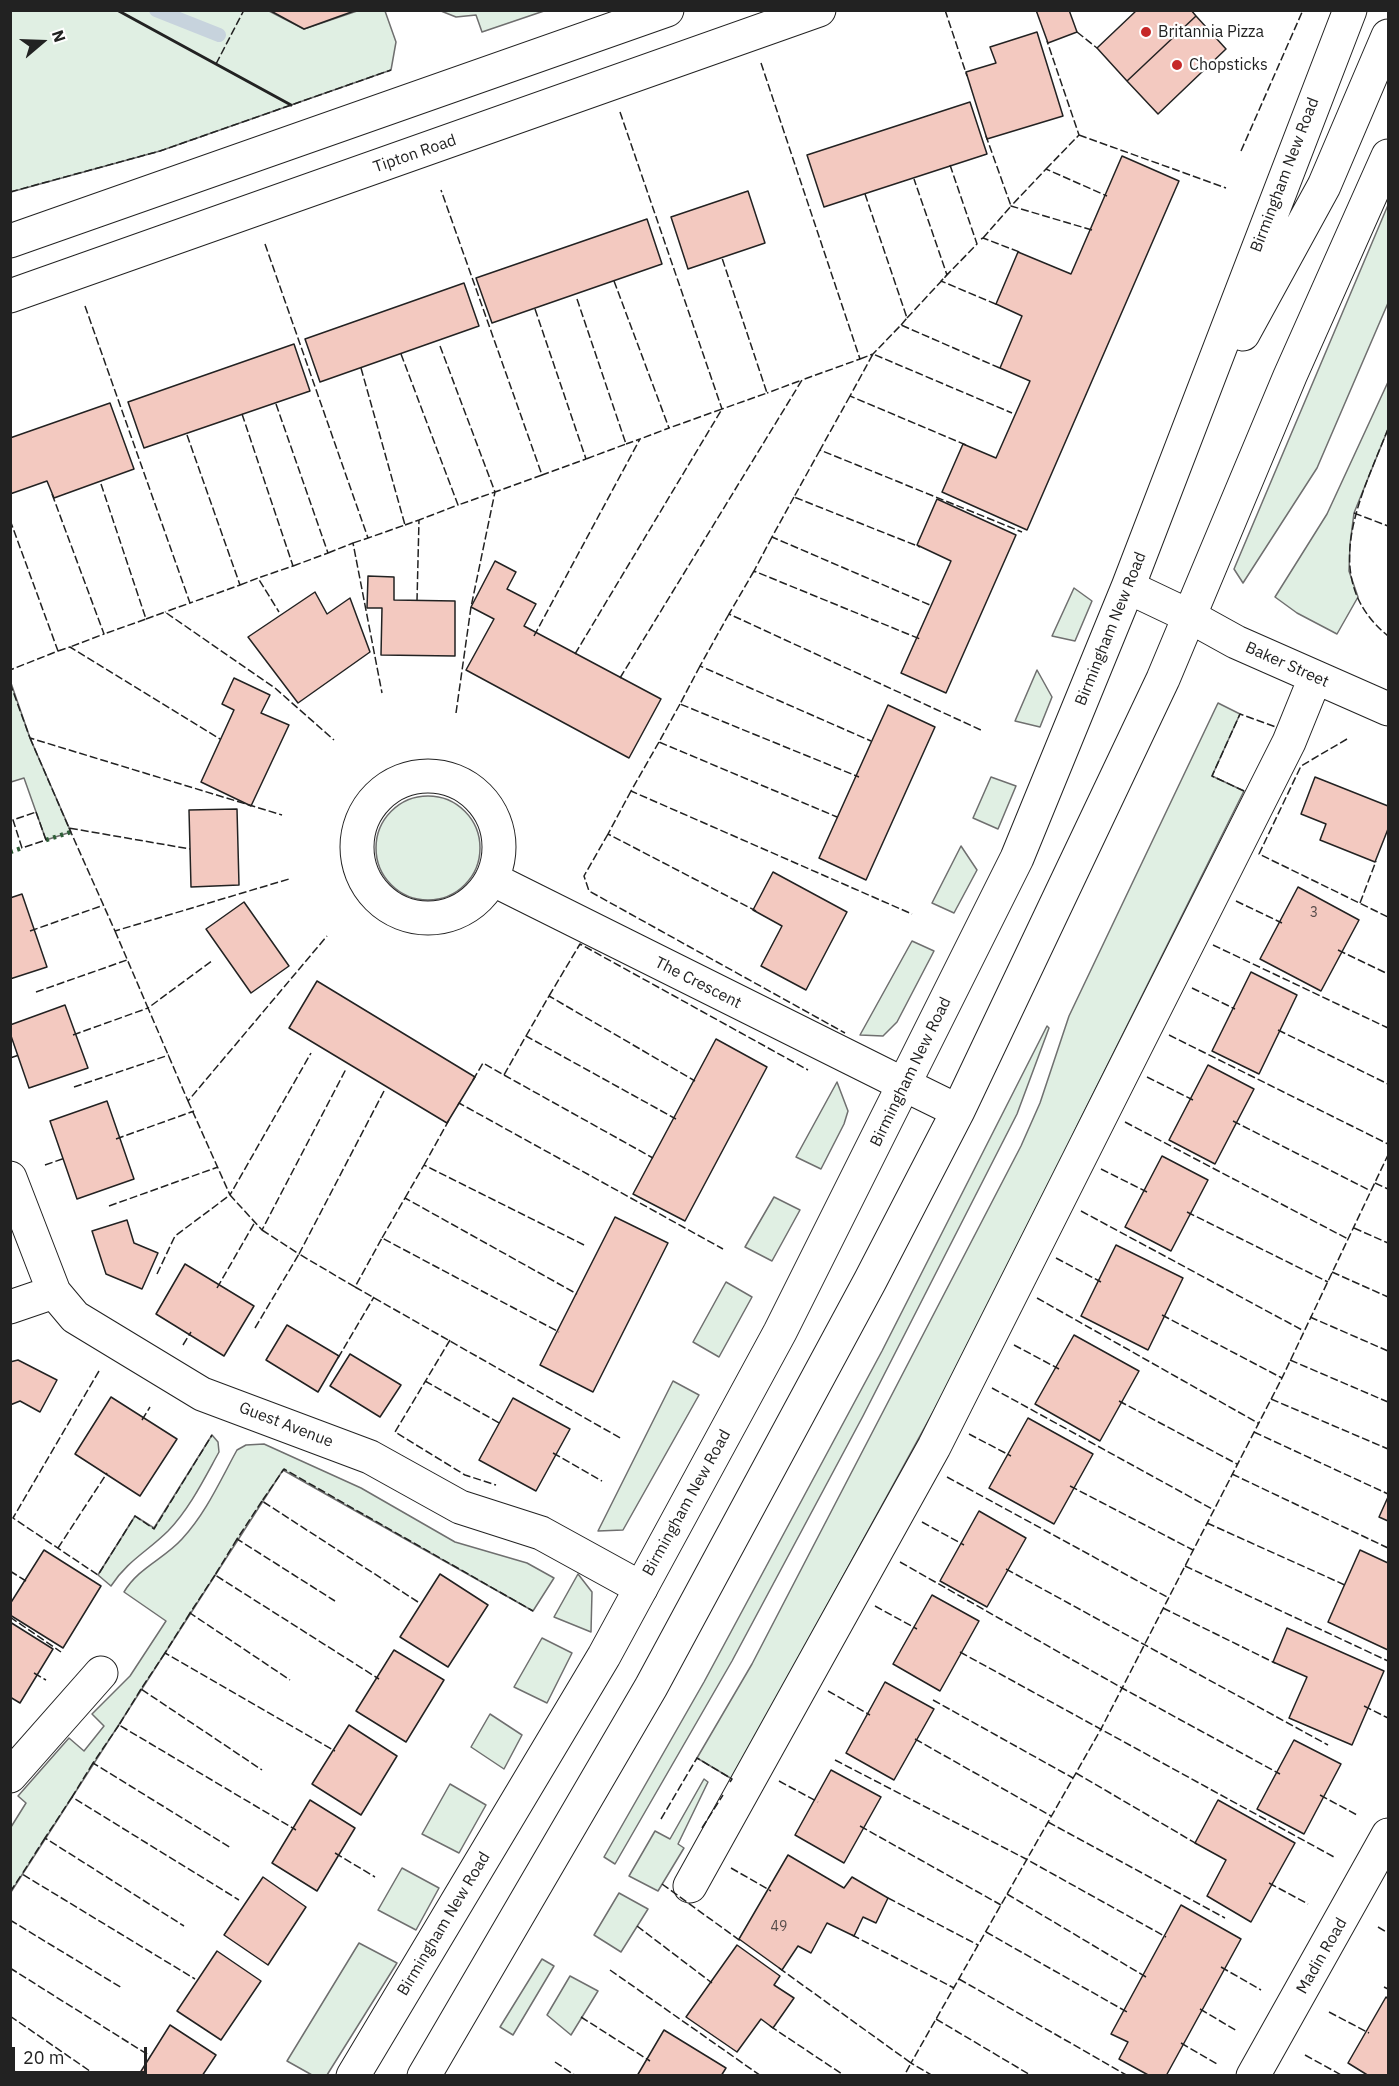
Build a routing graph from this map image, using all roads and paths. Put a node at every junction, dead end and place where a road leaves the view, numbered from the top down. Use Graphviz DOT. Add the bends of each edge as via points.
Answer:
graph roads {
  1 [pos="667,10"];
  2 [pos="819,10"];
  3 [pos="1350,10"];
  4 [pos="1389,36"];
  5 [pos="1389,156"];
  6 [pos="10,241"];
  7 [pos="10,296"];
  8 [pos="1187,439"];
  9 [pos="1128,587"];
  10 [pos="1189,616"];
  11 [pos="1315,678"];
  12 [pos="1389,709"];
  13 [pos="492,879"];
  14 [pos="905,1085"];
  15 [pos="958,1111"];
  16 [pos="10,1178"];
  17 [pos="54,1293"];
  18 [pos="10,1307"];
  19 [pos="641,1588"];
  20 [pos="101,1673"];
  21 [pos="10,1776"];
  22 [pos="1389,1835"];
  23 [pos="690,1886"];
  24 [pos="353,2076"];
  25 [pos="424,2076"];
  26 [pos="1253,2076"];
  1 -- 6 [label="main road"];
  2 -- 7 [label="main road, Tipton Road"];
  3 -- 8 [label="main road, Birmingham New Road" via="1281,183"];
  4 -- 8 [label="main road" via="1324,186"];
  5 -- 10 [label="main road" via="1290,376"];
  8 -- 9 [label="main road, Birmingham New Road"];
  9 -- 10 [label="main road, Baker Street"];
  9 -- 14 [label="main road, Birmingham New Road" via="1017,858"];
  10 -- 11 [label="main road, Baker Street"];
  10 -- 15 [label="main road" via="1163,680"];
  11 -- 12 [label="main road, Baker Street"];
  11 -- 23 [label="main road" via="1289,742 934,1448"];
  13 -- 13 [label="main road" via="478,898 458,912 436,918 413,917 391,908 374,893 361,873 359,827 369,806 386,789 407,778 430,775 454,780 475,792 490,811 498,833 499,856"];
  13 -- 14 [label="main road, The Crescent"];
  14 -- 15 [label="main road, The Crescent"];
  14 -- 19 [label="main road, Birmingham New Road" via="780,1332"];
  15 -- 25 [label="main road" via="651,1687"];
  16 -- 17 [label="main road, Guest Avenue"];
  17 -- 18 [label="main road"];
  17 -- 19 [label="main road, Guest Avenue" via="75,1317 202,1394 369,1457 460,1508 541,1533"];
  19 -- 24 [label="main road, Birmingham New Road"];
  20 -- 21 [label="main road"];
  22 -- 26 [label="main road, Madin Road"];
}
